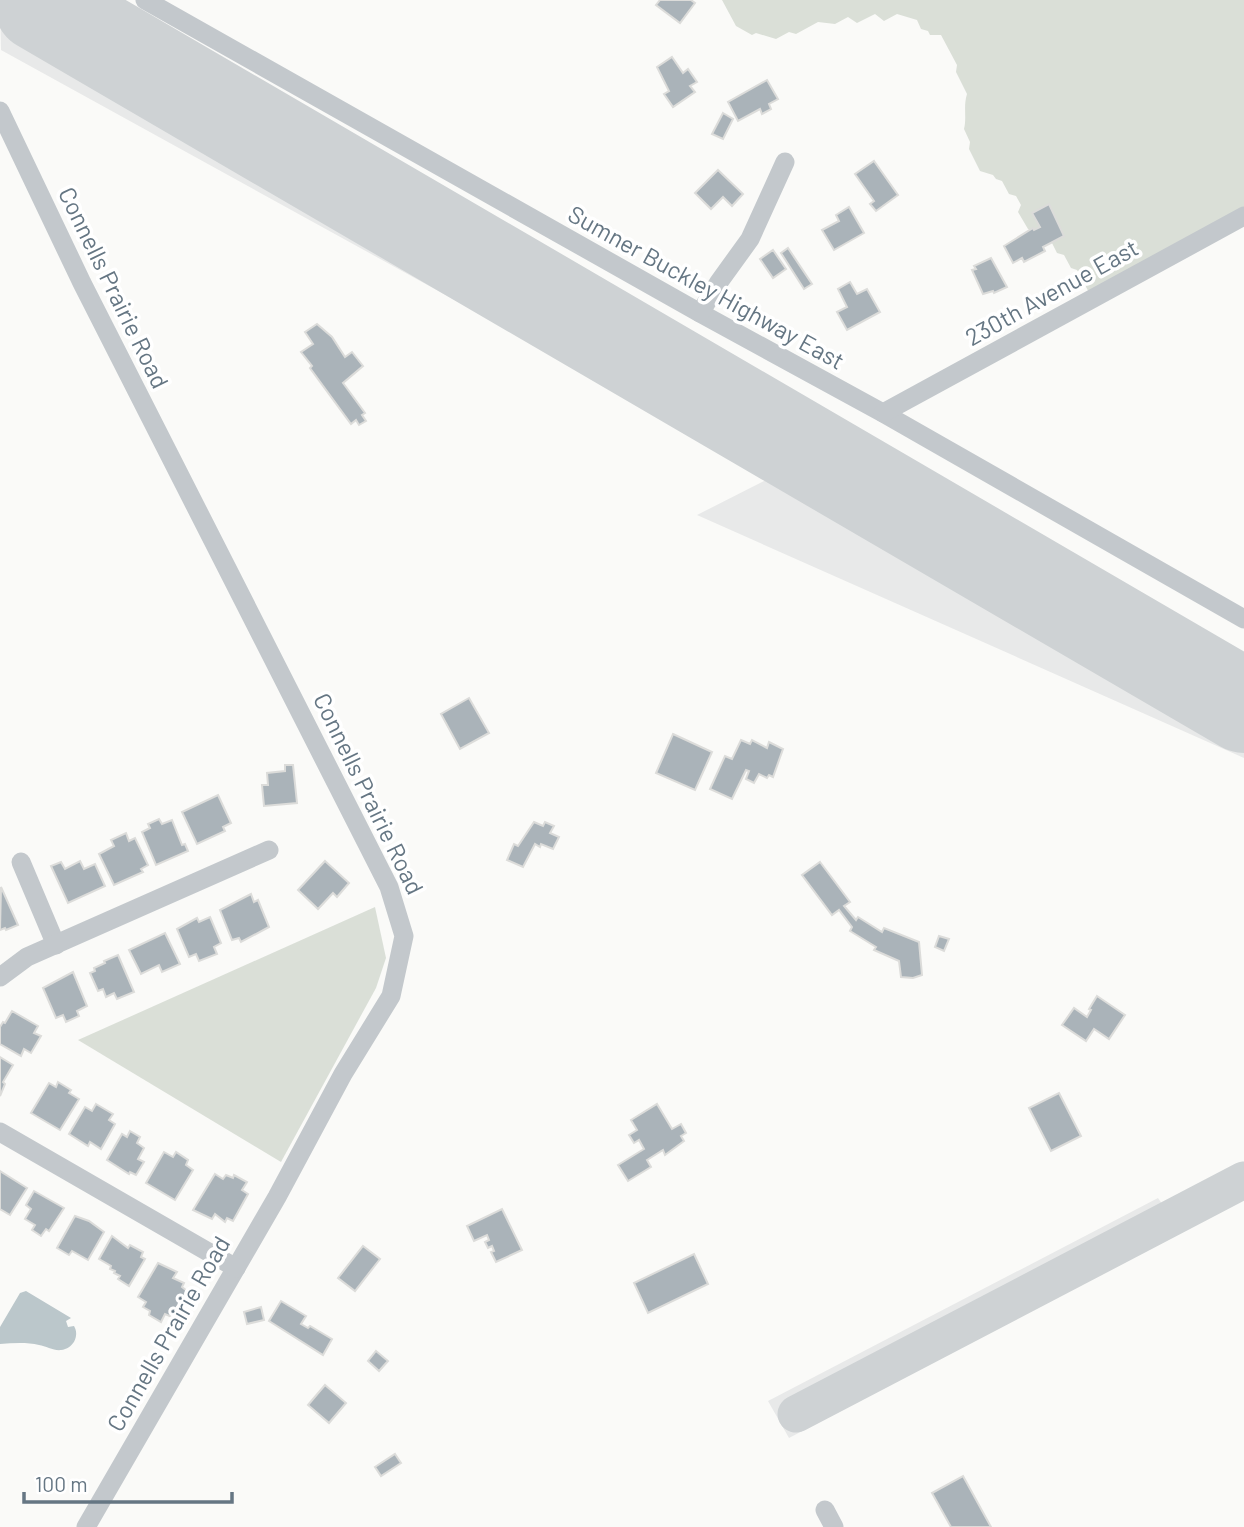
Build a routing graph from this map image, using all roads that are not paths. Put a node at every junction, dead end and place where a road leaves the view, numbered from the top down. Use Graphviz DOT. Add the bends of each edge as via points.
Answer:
graph roads {
  1 [pos="145,0"];
  2 [pos="0,111"];
  3 [pos="785,162"];
  4 [pos="1244,216"];
  5 [pos="700,313"];
  6 [pos="883,413"];
  7 [pos="1244,619"];
  8 [pos="269,850"];
  9 [pos="21,862"];
  10 [pos="56,945"];
  11 [pos="0,977"];
  12 [pos="0,1132"];
  13 [pos="236,1268"];
  14 [pos="86,1527"];
  1 -- 5 [label="street, Sumner Buckley Highway East"];
  2 -- 13 [label="street, Connells Prairie Road" via="82,283 389,887 403,929 391,996"];
  3 -- 5 [label="street" via="761,220"];
  4 -- 6 [label="street, 230th Avenue East"];
  5 -- 6 [label="street, Sumner Buckley Highway East"];
  6 -- 7 [label="street, Sumner Buckley Highway East"];
  8 -- 10 [label="street"];
  9 -- 10 [label="street"];
  10 -- 11 [label="street" via="27,957"];
  12 -- 13 [label="street"];
  13 -- 14 [label="street, Connells Prairie Road"];
}
